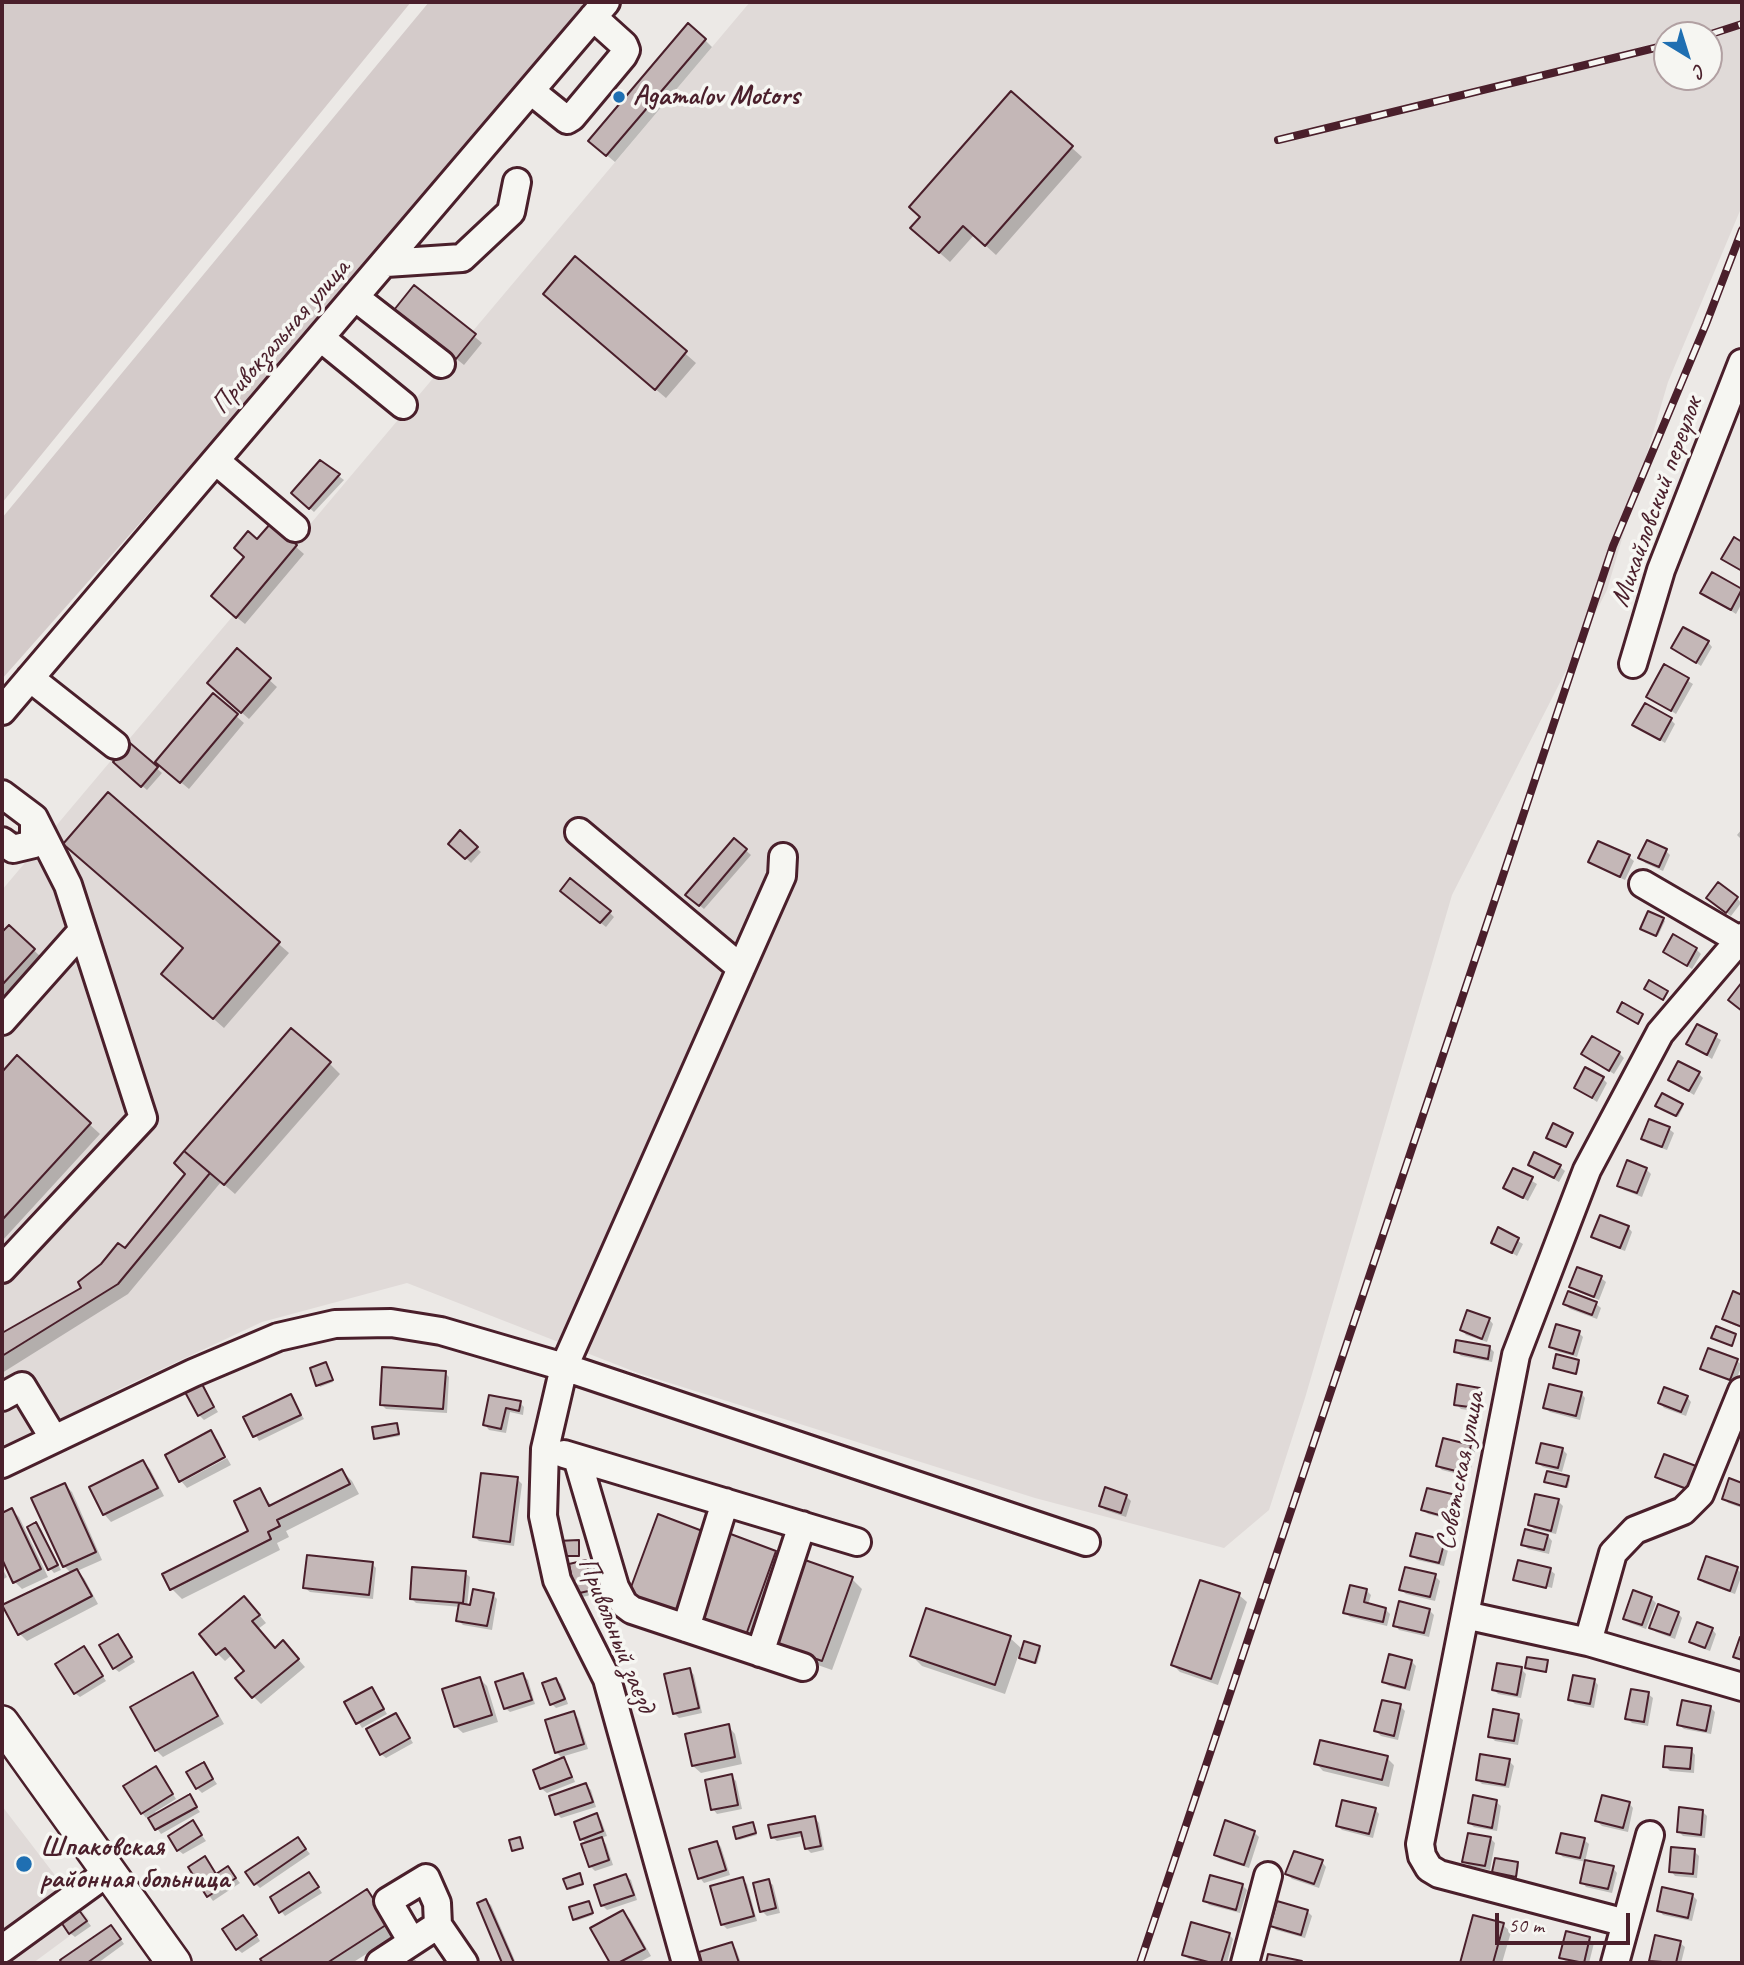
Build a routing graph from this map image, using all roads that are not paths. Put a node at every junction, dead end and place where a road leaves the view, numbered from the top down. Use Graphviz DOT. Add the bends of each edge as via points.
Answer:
graph roads {
  1 [pos="600,10"];
  2 [pos="531,91"];
  3 [pos="517,182"];
  4 [pos="386,263"];
  5 [pos="356,298"];
  6 [pos="321,338"];
  7 [pos="1742,363"];
  8 [pos="441,364"];
  9 [pos="403,405"];
  10 [pos="216,461"];
  11 [pos="295,528"];
  12 [pos="1633,664"];
  13 [pos="30,677"];
  14 [pos="2,711"];
  15 [pos="115,745"];
  16 [pos="2,794"];
  17 [pos="34,818"];
  18 [pos="579,832"];
  19 [pos="2,841"];
  20 [pos="783,858"];
  21 [pos="1643,884"];
  22 [pos="82,931"];
  23 [pos="1741,939"];
  24 [pos="741,968"];
  25 [pos="2,1021"];
  26 [pos="2,1269"];
  27 [pos="564,1367"];
  28 [pos="1742,1391"];
  29 [pos="2,1397"];
  30 [pos="54,1439"];
  31 [pos="545,1448"];
  32 [pos="577,1458"];
  33 [pos="2,1464"];
  34 [pos="725,1502"];
  35 [pos="802,1525"];
  36 [pos="857,1542"];
  37 [pos="1086,1542"];
  38 [pos="1465,1615"];
  39 [pos="686,1628"];
  40 [pos="1588,1642"];
  41 [pos="760,1653"];
  42 [pos="803,1667"];
  43 [pos="1742,1687"];
  44 [pos="2,1723"];
  45 [pos="1650,1835"];
  46 [pos="108,1872"];
  47 [pos="1268,1875"];
  48 [pos="1626,1923"];
  49 [pos="438,1925"];
  50 [pos="412,1942"];
  51 [pos="2,1949"];
  52 [pos="174,1963"];
  53 [pos="380,1963"];
  54 [pos="464,1963"];
  55 [pos="685,1963"];
  56 [pos="1245,1963"];
  57 [pos="1615,1963"];
  1 -- 2 [label="street, Привокзальная улица"];
  1 -- 2 [label="street" via="626,51 572,117 567,120"];
  2 -- 4 [label="street, Привокзальная улица"];
  3 -- 4 [label="street" via="511,212 462,258"];
  4 -- 5 [label="street, Привокзальная улица"];
  5 -- 6 [label="street, Привокзальная улица"];
  5 -- 8 [label="street"];
  6 -- 9 [label="street"];
  6 -- 10 [label="street, Привокзальная улица"];
  7 -- 12 [label="street, Михайловский переулок" via="1661,570"];
  10 -- 11 [label="street"];
  10 -- 13 [label="street, Привокзальная улица"];
  13 -- 14 [label="street, Привокзальная улица"];
  13 -- 15 [label="street"];
  16 -- 17 [label="street"];
  17 -- 19 [label="street" via="34,845 13,849"];
  17 -- 22 [label="street" via="68,885"];
  18 -- 24 [label="street"];
  20 -- 24 [label="street, Привольный заезд" via="782,876"];
  21 -- 23 [label="street"];
  22 -- 25 [label="street"];
  22 -- 26 [label="street" via="142,1118"];
  23 -- 38 [label="street, Советская улица" via="1660,1033 1587,1170 1516,1355"];
  24 -- 27 [label="street, Привольный заезд"];
  27 -- 30 [label="street" via="441,1331 391,1323 335,1324 278,1337"];
  27 -- 31 [label="street, Привольный заезд"];
  27 -- 37 [label="street"];
  28 -- 40 [label="street" via="1700,1494 1683,1511 1635,1530 1612,1553"];
  29 -- 30 [label="street" via="22,1387"];
  30 -- 33 [label="street"];
  31 -- 32 [label="street"];
  31 -- 55 [label="street, Привольный заезд" via="542,1516 556,1580 607,1679"];
  32 -- 34 [label="street"];
  32 -- 39 [label="street" via="624,1604"];
  34 -- 35 [label="street"];
  34 -- 39 [label="street"];
  35 -- 36 [label="street"];
  35 -- 41 [label="street"];
  38 -- 40 [label="street"];
  38 -- 48 [label="street, Советская улица" via="1420,1844 1422,1856 1439,1874"];
  39 -- 41 [label="street"];
  40 -- 43 [label="street"];
  41 -- 42 [label="street"];
  44 -- 46 [label="main road"];
  45 -- 48 [label="street"];
  46 -- 51 [label="street"];
  46 -- 52 [label="main road"];
  47 -- 56 [label="street"];
  48 -- 57 [label="street"];
  49 -- 50 [label="street"];
  49 -- 50 [label="street" via="437,1903 426,1878 388,1901"];
  49 -- 54 [label="street"];
  50 -- 53 [label="street"];
}
